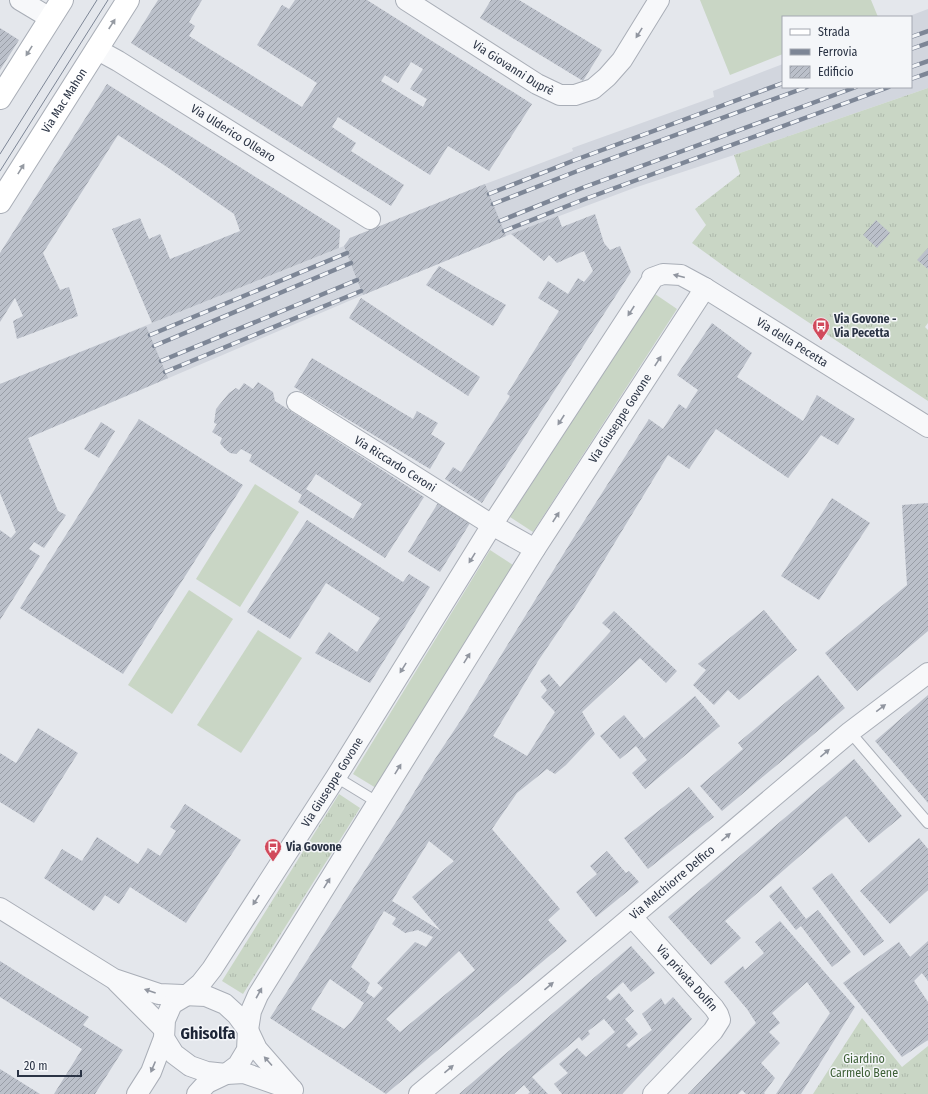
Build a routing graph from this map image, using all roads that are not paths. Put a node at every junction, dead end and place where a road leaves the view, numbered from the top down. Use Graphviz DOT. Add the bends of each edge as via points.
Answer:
graph roads {
  1 [pos="20,0"];
  2 [pos="62,0"];
  3 [pos="128,0"];
  4 [pos="406,0"];
  5 [pos="659,0"];
  6 [pos="50,18"];
  7 [pos="96,49"];
  8 [pos="0,98"];
  9 [pos="0,202"];
  10 [pos="370,219"];
  11 [pos="652,278"];
  12 [pos="705,288"];
  13 [pos="297,402"];
  14 [pos="928,428"];
  15 [pos="492,525"];
  16 [pos="534,549"];
  17 [pos="928,673"];
  18 [pos="850,732"];
  19 [pos="336,777"];
  20 [pos="378,802"];
  21 [pos="928,823"];
  22 [pos="0,908"];
  23 [pos="632,917"];
  24 [pos="114,979"];
  25 [pos="187,995"];
  26 [pos="248,1030"];
  27 [pos="164,1033"];
  28 [pos="226,1074"];
  29 [pos="296,1092"];
  30 [pos="137,1094"];
  31 [pos="197,1094"];
  32 [pos="419,1094"];
  33 [pos="653,1094"];
  1 -- 6 [label="street"];
  2 -- 6 [label="main road"];
  7 -- 3 [label="main road, Via Mac Mahon, one-way"];
  5 -- 4 [label="street, Via Giovanni Duprè, one-way" via="622,60 607,77 593,89 575,95 560,95 537,84"];
  6 -- 8 [label="main road, one-way"];
  9 -- 7 [label="main road, Via Mac Mahon, one-way"];
  7 -- 10 [label="street, Via Ulderico Ollearo"];
  12 -- 11 [label="street, Via della Pecetta, one-way" via="681,275 663,274"];
  11 -- 15 [label="street, Via Giuseppe Govone, one-way"];
  12 -- 14 [label="street, Via della Pecetta"];
  16 -- 12 [label="street, Via Giuseppe Govone, one-way"];
  13 -- 15 [label="street, Via Riccardo Ceroni"];
  15 -- 16 [label="street"];
  15 -- 19 [label="street, Via Giuseppe Govone, one-way"];
  20 -- 16 [label="street, Via Giuseppe Govone, one-way"];
  18 -- 17 [label="street, Via Melchiorre Delfico, one-way"];
  18 -- 21 [label="lane"];
  23 -- 18 [label="street, Via Melchiorre Delfico, one-way"];
  19 -- 20 [label="lane"];
  19 -- 25 [label="street, Via Giuseppe Govone, one-way" via="212,969"];
  26 -- 20 [label="street, Via Giuseppe Govone, one-way" via="251,1011 258,994"];
  22 -- 24 [label="street"];
  32 -- 23 [label="street, Via Melchiorre Delfico, one-way"];
  23 -- 33 [label="street, Via privata Dolfin" via="714,1008 720,1020"];
  25 -- 24 [label="street, one-way" via="159,994"];
  24 -- 27 [label="street"];
  25 -- 26 [label="street" via="206,996 225,1004 237,1014"];
  25 -- 27 [label="street, Via Giuseppe Govone" via="172,1004 164,1020"];
  26 -- 28 [label="street, Via Giuseppe Govone" via="247,1050 238,1065"];
  29 -- 26 [label="street, one-way" via="257,1050"];
  27 -- 28 [label="street" via="174,1054 190,1066 207,1072"];
  27 -- 30 [label="street, Via Giuseppe Govone, one-way" via="151,1072"];
  28 -- 29 [label="street" via="244,1073"];
  28 -- 31 [label="street, Via Giuseppe Govone" via="207,1083"];
}
